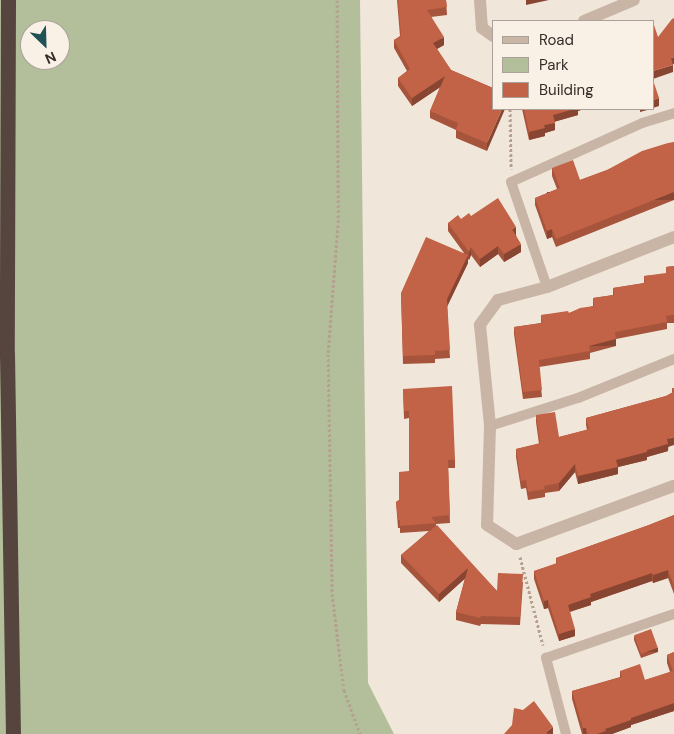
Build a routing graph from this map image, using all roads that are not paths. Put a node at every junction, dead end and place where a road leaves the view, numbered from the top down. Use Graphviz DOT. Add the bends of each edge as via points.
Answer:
graph roads {
  1 [pos="8,0"];
  2 [pos="480,0"];
  3 [pos="634,0"];
  4 [pos="586,20"];
  5 [pos="492,35"];
  6 [pos="674,113"];
  7 [pos="674,237"];
  8 [pos="547,287"];
  9 [pos="674,359"];
  10 [pos="490,426"];
  11 [pos="674,486"];
  12 [pos="674,614"];
  13 [pos="13,734"];
  14 [pos="566,734"];
  1 -- 13 [label="highway" via="7,344"];
  2 -- 5 [label="street" via="482,28"];
  3 -- 4 [label="street"];
  6 -- 8 [label="lane" via="642,123 511,182"];
  7 -- 8 [label="street"];
  8 -- 10 [label="street" via="498,300 480,325"];
  9 -- 10 [label="lane" via="578,398"];
  10 -- 11 [label="street" via="487,525 516,544"];
  12 -- 14 [label="lane" via="546,658"];
}
